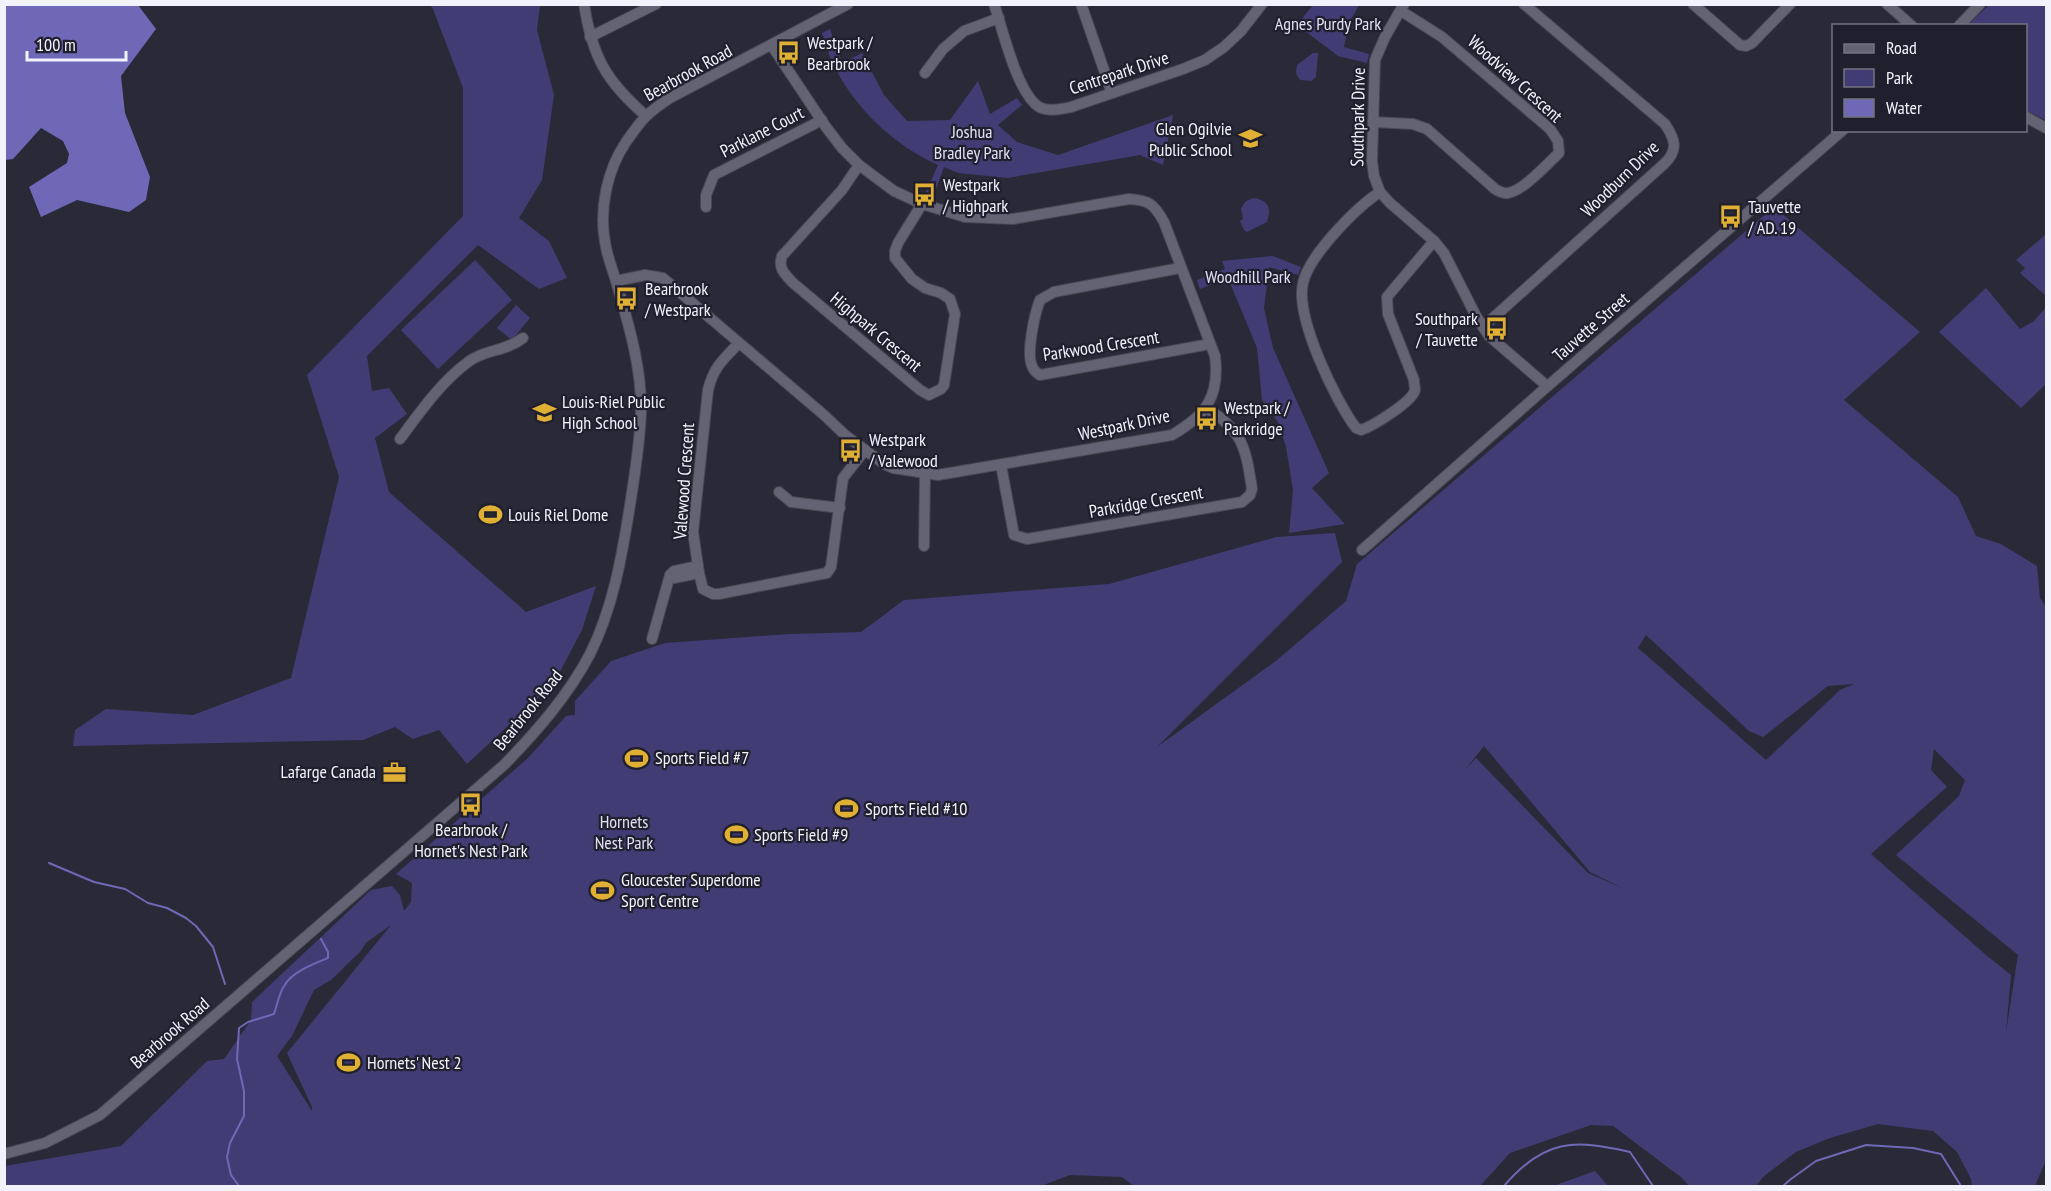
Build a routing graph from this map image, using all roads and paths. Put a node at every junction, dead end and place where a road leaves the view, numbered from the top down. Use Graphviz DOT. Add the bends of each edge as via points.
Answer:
graph roads {
  1 [pos="584,4"];
  2 [pos="656,4"];
  3 [pos="848,4"];
  4 [pos="994,4"];
  5 [pos="1081,4"];
  6 [pos="1262,4"];
  7 [pos="1524,4"];
  8 [pos="1693,4"];
  9 [pos="1790,4"];
  10 [pos="1887,4"];
  11 [pos="1980,4"];
  12 [pos="1402,8"];
  13 [pos="999,18"];
  14 [pos="1910,24"];
  15 [pos="1961,24"];
  16 [pos="590,37"];
  17 [pos="772,46"];
  18 [pos="925,73"];
  19 [pos="1112,93"];
  20 [pos="645,115"];
  21 [pos="2027,118"];
  22 [pos="822,120"];
  23 [pos="1373,122"];
  24 [pos="2046,128"];
  25 [pos="1841,132"];
  26 [pos="860,165"];
  27 [pos="1380,192"];
  28 [pos="922,204"];
  29 [pos="705,207"];
  30 [pos="1434,241"];
  31 [pos="1180,268"];
  32 [pos="616,281"];
  33 [pos="1483,327"];
  34 [pos="523,338"];
  35 [pos="739,343"];
  36 [pos="1210,344"];
  37 [pos="1547,386"];
  38 [pos="1206,408"];
  39 [pos="400,439"];
  40 [pos="864,450"];
  41 [pos="1001,465"];
  42 [pos="925,474"];
  43 [pos="779,492"];
  44 [pos="840,508"];
  45 [pos="924,546"];
  46 [pos="1362,550"];
  47 [pos="699,570"];
  48 [pos="652,639"];
  49 [pos="4,1154"];
  1 -- 16 [label="street"];
  2 -- 16 [label="street"];
  3 -- 17 [label="street, Bearbrook Road"];
  4 -- 13 [label="street, Centrepark Drive"];
  5 -- 19 [label="street"];
  6 -- 19 [label="street, Centrepark Drive" via="1241,31 1215,54"];
  7 -- 33 [label="street, Woodburn Drive" via="1665,123 1673,136 1674,149 1664,164"];
  8 -- 9 [label="street" via="1746,46"];
  10 -- 14 [label="street"];
  11 -- 15 [label="street"];
  12 -- 23 [label="street, Southpark Drive" via="1375,60"];
  12 -- 23 [label="street, Woodview Crescent" via="1550,129 1558,141 1559,153 1517,190 1507,194 1495,189 1427,129 1413,124"];
  13 -- 18 [label="street" via="964,31 943,49"];
  13 -- 19 [label="street, Centrepark Drive" via="1022,86 1029,99 1041,108 1057,110"];
  16 -- 20 [label="street" via="611,81"];
  17 -- 20 [label="street, Bearbrook Road" via="670,98"];
  17 -- 22 [label="street, Westpark Drive"];
  20 -- 32 [label="street, Bearbrook Road" via="620,152 605,196 605,242"];
  21 -- 24 [label="street"];
  22 -- 26 [label="street, Westpark Drive"];
  22 -- 29 [label="street, Parklane Court" via="714,175"];
  23 -- 27 [label="street, Southpark Drive" via="1372,161"];
  25 -- 37 [label="street, Tauvette Street"];
  26 -- 28 [label="street, Westpark Drive" via="894,190"];
  26 -- 28 [label="street, Highpark Crescent" via="779,264 792,282 928,395 944,385 955,314 950,299 912,279 895,258 898,243"];
  27 -- 30 [label="street"];
  27 -- 30 [label="street" via="1358,208 1316,256 1303,284 1301,302 1307,327 1338,400 1356,428 1361,430 1376,423 1415,391 1388,314 1387,297"];
  28 -- 31 [label="street, Westpark Drive" via="965,217 1013,219 1129,199 1144,200 1157,209 1164,222"];
  30 -- 33 [label="street"];
  31 -- 36 [label="street, Westpark Drive"];
  31 -- 36 [label="street, Parkwood Crescent" via="1054,292 1040,300 1035,313 1031,366 1040,375"];
  32 -- 35 [label="street, Westpark Drive" via="645,275 663,278"];
  32 -- 49 [label="street, Bearbrook Road" via="641,384 636,465 609,608 590,654 566,694 504,765 100,1115 45,1143"];
  33 -- 37 [label="street"];
  34 -- 39 [label="street" via="511,347 467,362"];
  35 -- 40 [label="street, Westpark Drive"];
  35 -- 47 [label="street, Valewood Crescent" via="720,362 708,390 693,532"];
  36 -- 38 [label="street, Westpark Drive" via="1217,375 1214,394"];
  37 -- 46 [label="street, Tauvette Street"];
  38 -- 41 [label="street, Westpark Drive" via="1172,435"];
  38 -- 41 [label="street, Parkridge Crescent" via="1236,431 1245,450 1252,489 1242,502 1027,539 1014,535"];
  40 -- 42 [label="street, Westpark Drive" via="893,468"];
  40 -- 44 [label="street, Valewood Crescent" via="843,478"];
  41 -- 42 [label="street, Westpark Drive"];
  42 -- 45 [label="street"];
  43 -- 44 [label="street" via="791,502"];
  44 -- 47 [label="street, Valewood Crescent" via="831,567 826,573 712,594 703,589"];
  47 -- 48 [label="street" via="674,578 669,575"];
}
